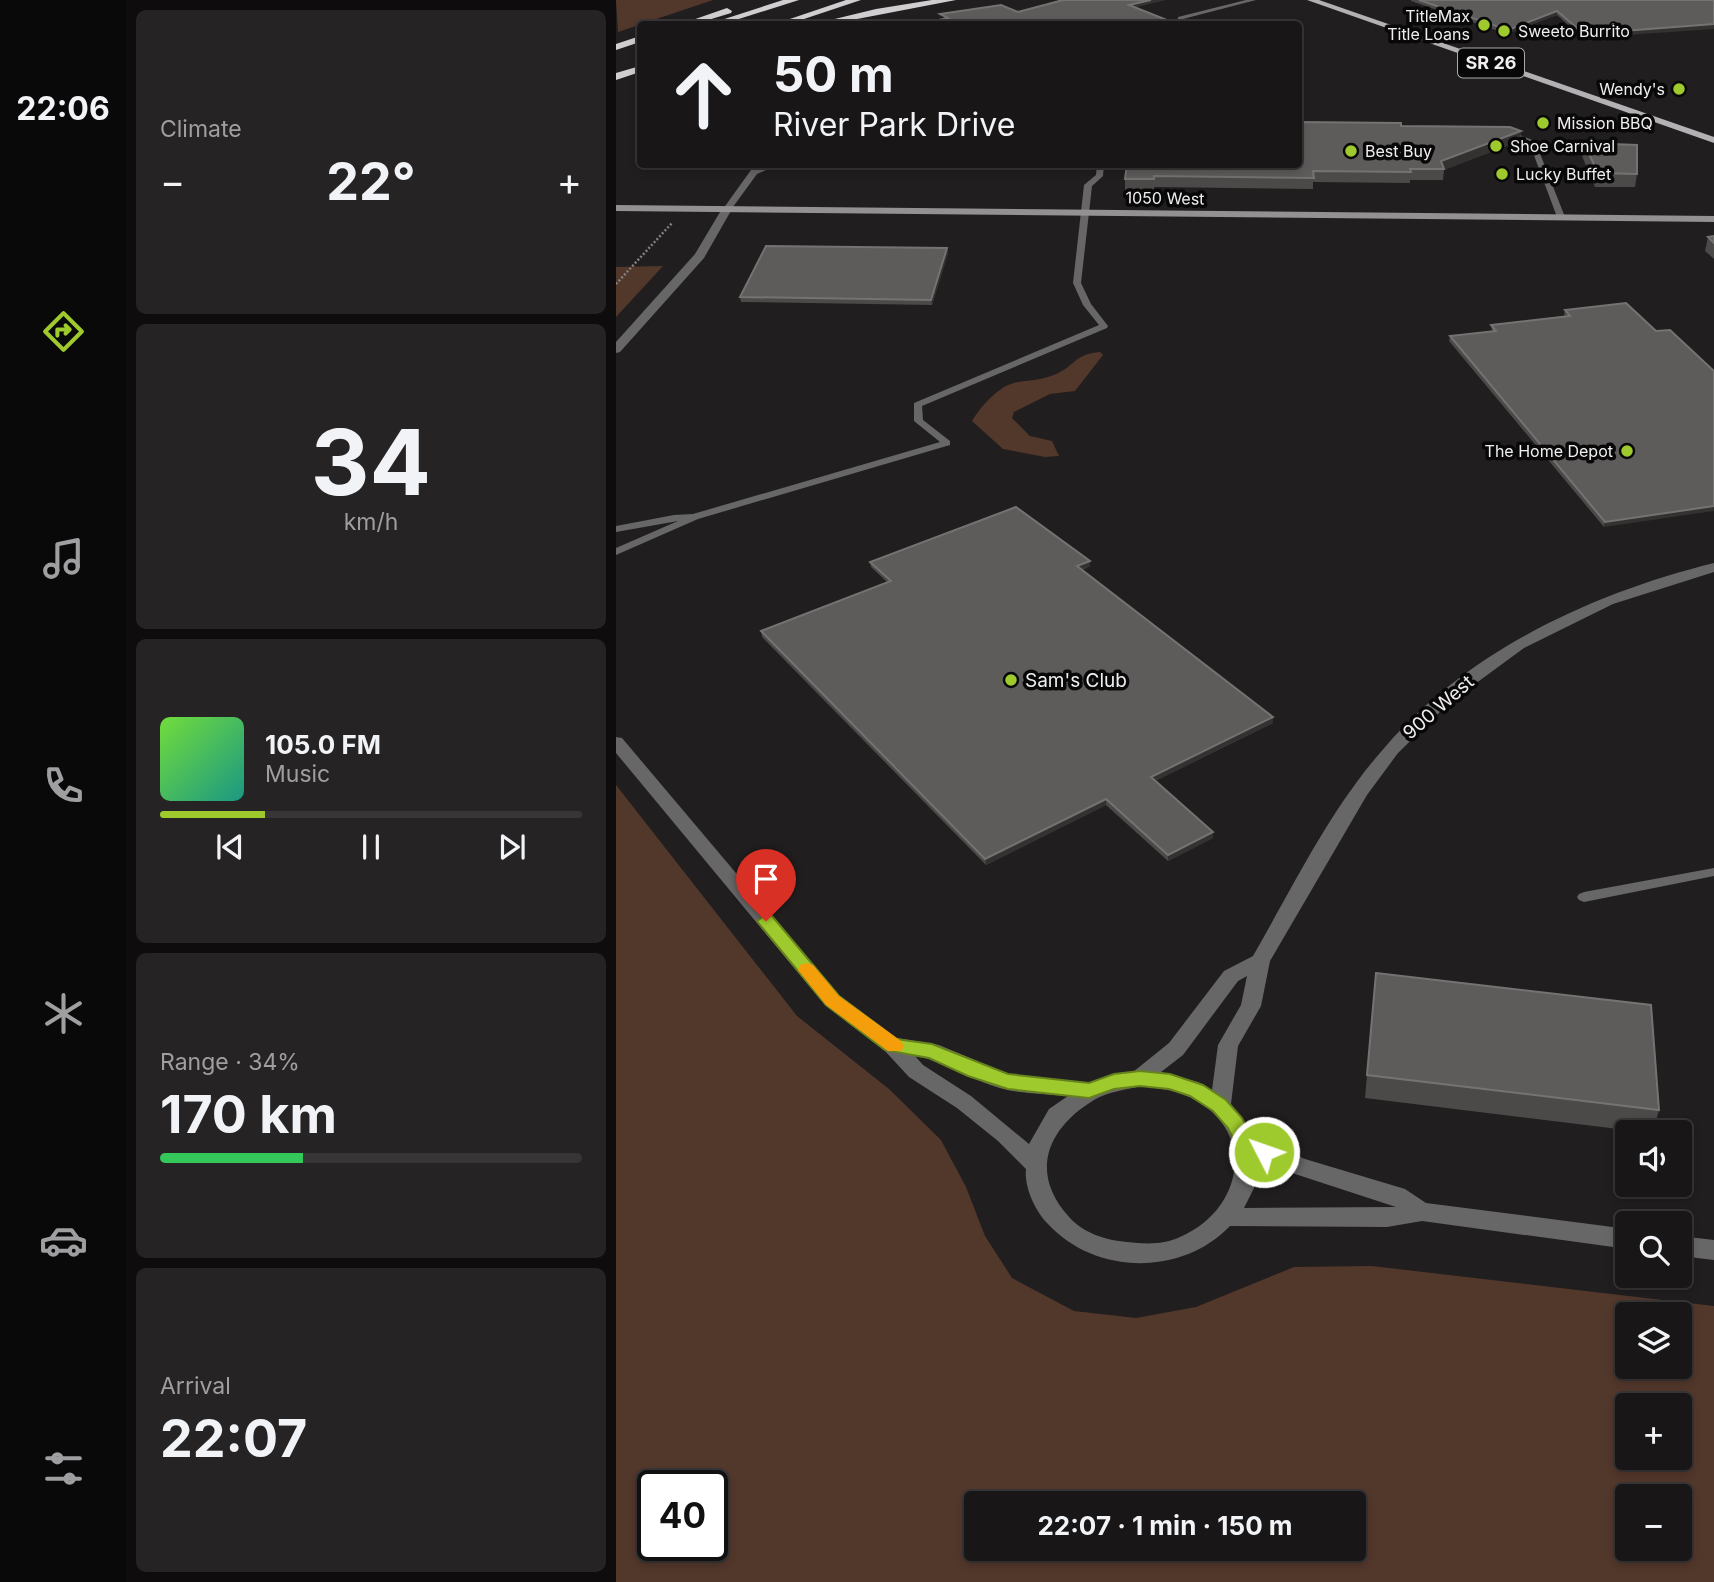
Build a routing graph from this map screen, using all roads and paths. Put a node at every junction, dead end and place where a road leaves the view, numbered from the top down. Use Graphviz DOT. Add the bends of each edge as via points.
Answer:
graph roads {
  1 [pos="755,0"];
  2 [pos="794,0"];
  3 [pos="856,0"];
  4 [pos="951,0"];
  5 [pos="1253,0"];
  6 [pos="1311,0"];
  7 [pos="695,21"];
  8 [pos="724,21"];
  9 [pos="790,21"];
  10 [pos="833,21"];
  11 [pos="1180,21"];
  12 [pos="637,40"];
  13 [pos="616,47"];
  14 [pos="637,48"];
  15 [pos="616,55"];
  16 [pos="637,71"];
  17 [pos="616,77"];
  18 [pos="1492,131"];
  19 [pos="1714,140"];
  20 [pos="766,168"];
  21 [pos="1100,168"];
  22 [pos="616,208"];
  23 [pos="727,209"];
  24 [pos="1085,213"];
  25 [pos="1561,217"];
  26 [pos="1714,219"];
  27 [pos="673,221"];
  28 [pos="616,284"];
  29 [pos="616,349"];
  30 [pos="694,517"];
  31 [pos="616,529"];
  32 [pos="616,552"];
  33 [pos="1714,567"];
  34 [pos="616,742"];
  35 [pos="1714,873"];
  36 [pos="1584,897"];
  37 [pos="1260,961"];
  38 [pos="892,1045"];
  39 [pos="1140,1078"];
  40 [pos="1089,1090"];
  41 [pos="1220,1106"];
  42 [pos="1245,1144"];
  43 [pos="1035,1164"];
  44 [pos="1422,1212"];
  45 [pos="1228,1217"];
  46 [pos="1615,1237"];
  47 [pos="1692,1247"];
  48 [pos="1714,1250"];
  1 -- 7 [label="highway"];
  2 -- 8 [label="highway"];
  3 -- 9 [label="highway"];
  4 -- 10 [label="highway"];
  5 -- 11 [label="lane"];
  6 -- 19 [label="main road, SR 26"];
  12 -- 13 [label="highway"];
  14 -- 15 [label="highway"];
  16 -- 17 [label="highway"];
  18 -- 25 [label="lane" via="1532,142"];
  20 -- 23 [label="lane" via="754,172"];
  21 -- 24 [label="lane" via="1099,176 1088,185"];
  22 -- 23 [label="main road, 1050 West"];
  23 -- 24 [label="main road, 1050 West"];
  23 -- 29 [label="street" via="700,256"];
  24 -- 25 [label="main road, 1050 West"];
  24 -- 30 [label="lane" via="1077,283 1104,326 917,405 919,421 947,443"];
  25 -- 26 [label="main road, 1050 West"];
  27 -- 28 [label="path"];
  30 -- 31 [label="lane"];
  30 -- 32 [label="lane"];
  33 -- 37 [label="street, 900 West" via="1640,589 1562,621 1509,651 1443,699 1392,748 1360,792"];
  34 -- 38 [label="street" via="832,1000"];
  35 -- 36 [label="lane"];
  37 -- 39 [label="street" via="1231,976 1176,1049"];
  37 -- 41 [label="street, 900 West" via="1251,1006 1228,1045"];
  38 -- 40 [label="street" via="932,1051 1008,1082"];
  38 -- 43 [label="street" via="916,1071 964,1102"];
  39 -- 40 [label="street"];
  39 -- 41 [label="street" via="1178,1084"];
  40 -- 43 [label="street" via="1051,1121 1039,1141"];
  41 -- 42 [label="street"];
  42 -- 44 [label="street" via="1300,1167 1397,1196"];
  42 -- 45 [label="street" via="1248,1169 1243,1194"];
  43 -- 45 [label="street" via="1038,1188 1049,1211 1067,1230 1092,1245 1151,1254 1181,1248 1208,1235"];
  44 -- 45 [label="street" via="1387,1218"];
  44 -- 46 [label="street"];
  47 -- 48 [label="street"];
}
